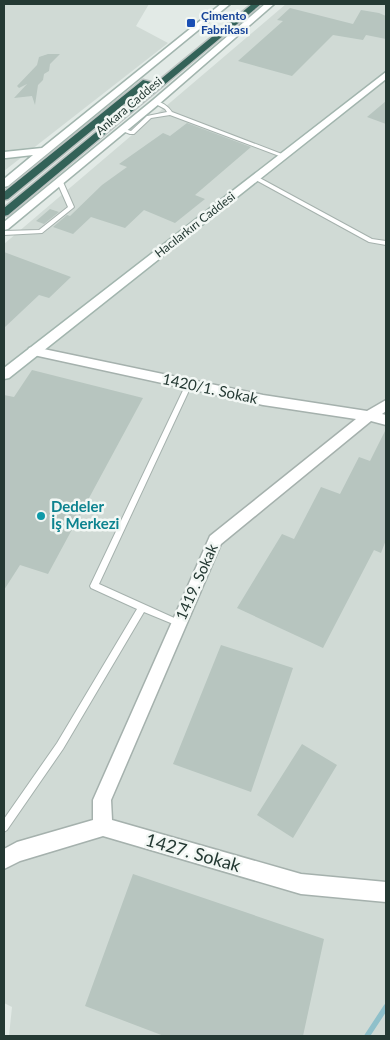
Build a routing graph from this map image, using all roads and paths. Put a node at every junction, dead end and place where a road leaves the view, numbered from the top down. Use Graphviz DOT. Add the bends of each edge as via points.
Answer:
graph roads {
  1 [pos="226,4"];
  2 [pos="242,4"];
  3 [pos="257,4"];
  4 [pos="270,4"];
  5 [pos="386,75"];
  6 [pos="156,102"];
  7 [pos="170,113"];
  8 [pos="122,129"];
  9 [pos="44,151"];
  10 [pos="4,155"];
  11 [pos="284,156"];
  12 [pos="256,178"];
  13 [pos="60,182"];
  14 [pos="39,183"];
  15 [pos="4,184"];
  16 [pos="4,197"];
  17 [pos="4,213"];
  18 [pos="4,219"];
  19 [pos="4,228"];
  20 [pos="4,233"];
  21 [pos="386,243"];
  22 [pos="34,351"];
  23 [pos="4,375"];
  24 [pos="189,384"];
  25 [pos="386,404"];
  26 [pos="369,416"];
  27 [pos="386,420"];
  28 [pos="142,607"];
  29 [pos="178,623"];
  30 [pos="4,827"];
  31 [pos="103,827"];
  32 [pos="4,859"];
  33 [pos="386,892"];
  1 -- 9 [label="street, Ankara Caddesi"];
  2 -- 16 [label="highway, Ankara Caddesi"];
  3 -- 14 [label="highway, Ankara Caddesi"];
  4 -- 6 [label="street, Ankara Caddesi"];
  5 -- 11 [label="street, Hacılarkırı Caddesi"];
  6 -- 7 [label="lane"];
  6 -- 8 [label="street, Ankara Caddesi"];
  7 -- 8 [label="lane" via="149,117 132,133"];
  7 -- 11 [label="lane"];
  8 -- 13 [label="street, Ankara Caddesi"];
  9 -- 10 [label="street"];
  9 -- 15 [label="street, Ankara Caddesi"];
  11 -- 12 [label="street, Hacılarkırı Caddesi"];
  12 -- 21 [label="lane" via="371,241"];
  12 -- 22 [label="street, Hacılarkırı Caddesi"];
  13 -- 19 [label="street, Ankara Caddesi"];
  13 -- 20 [label="lane" via="71,207 40,232"];
  14 -- 17 [label="highway, Ankara Caddesi"];
  14 -- 18 [label="highway"];
  22 -- 23 [label="street, Hacılarkırı Caddesi"];
  22 -- 24 [label="street, 1420/1. Sokak"];
  24 -- 26 [label="street, 1420/1. Sokak" via="263,400"];
  24 -- 28 [label="lane" via="94,586"];
  25 -- 26 [label="street, 1419. Sokak"];
  26 -- 27 [label="street, 1420/1. Sokak"];
  26 -- 29 [label="street, 1419. Sokak" via="214,540"];
  28 -- 29 [label="lane"];
  28 -- 30 [label="lane" via="60,746"];
  29 -- 31 [label="street, 1419. Sokak" via="102,800"];
  31 -- 32 [label="street" via="17,852"];
  31 -- 33 [label="street, 1427. Sokak" via="301,884"];
}
